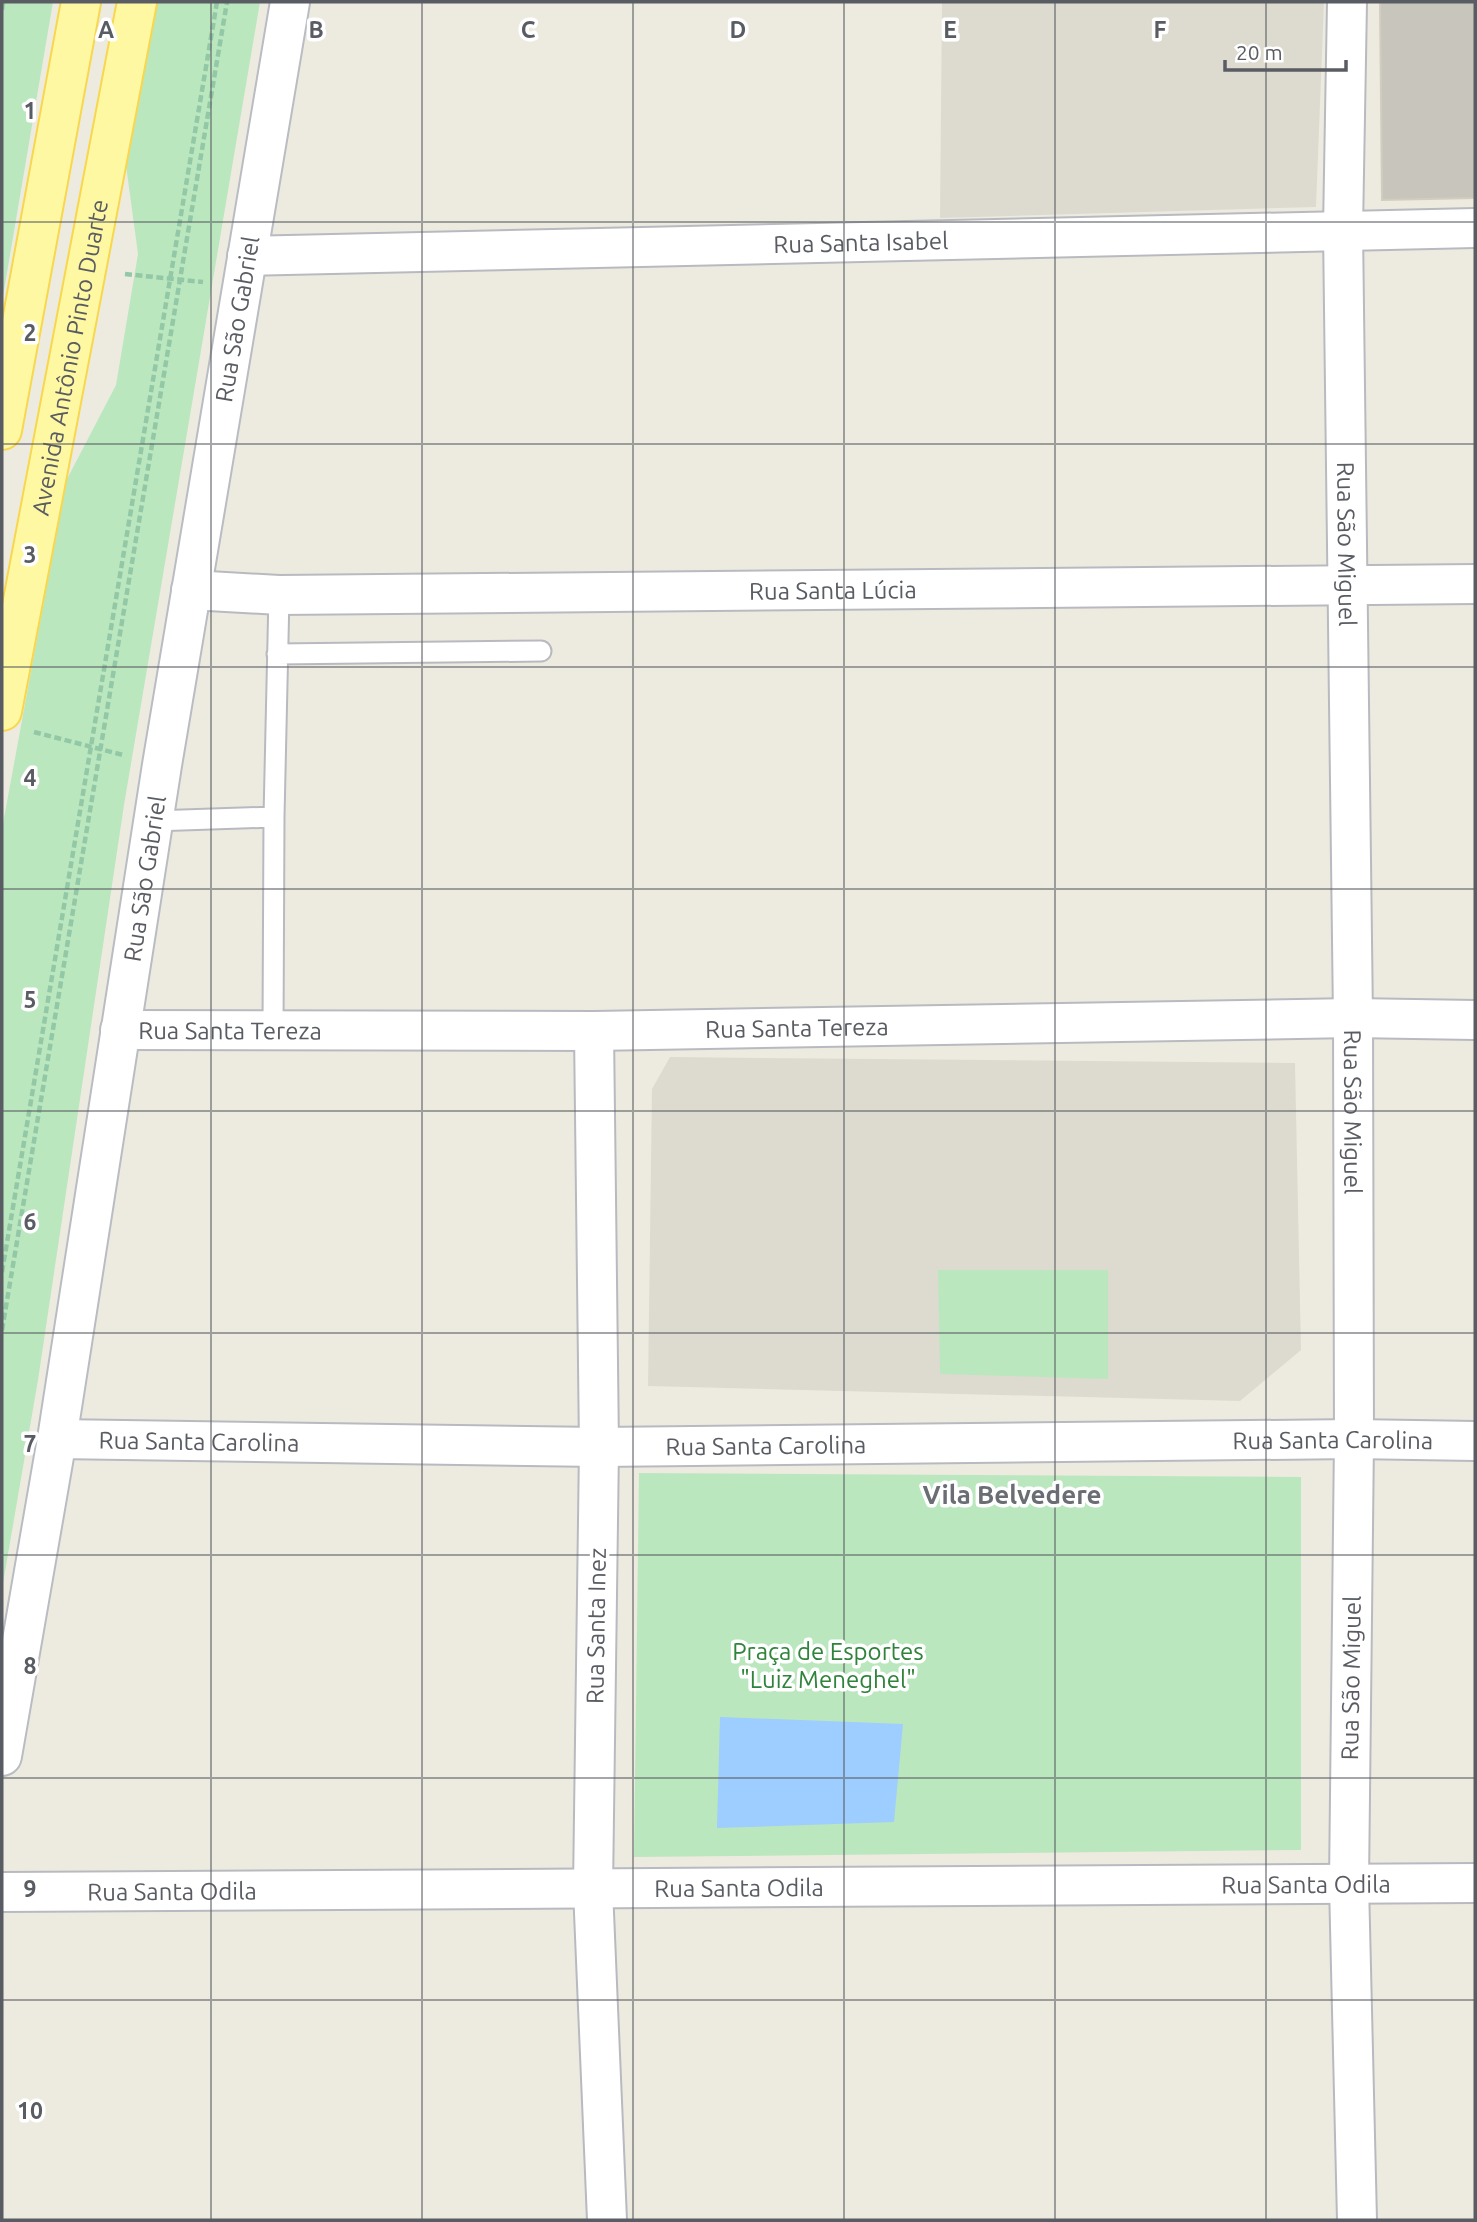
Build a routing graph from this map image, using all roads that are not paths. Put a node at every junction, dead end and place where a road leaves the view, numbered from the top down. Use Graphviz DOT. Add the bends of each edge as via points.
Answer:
graph roads {
  1 [pos="81,2"];
  2 [pos="137,2"];
  3 [pos="290,2"];
  4 [pos="1347,2"];
  5 [pos="1475,228"];
  6 [pos="1343,229"];
  7 [pos="247,256"];
  8 [pos="2,430"];
  9 [pos="1475,583"];
  10 [pos="1346,585"];
  11 [pos="191,590"];
  12 [pos="279,595"];
  13 [pos="541,651"];
  14 [pos="277,654"];
  15 [pos="15,721"];
  16 [pos="274,817"];
  17 [pos="153,821"];
  18 [pos="1353,1018"];
  19 [pos="1475,1020"];
  20 [pos="120,1030"];
  21 [pos="273,1031"];
  22 [pos="594,1031"];
  23 [pos="57,1438"];
  24 [pos="1354,1439"];
  25 [pos="1475,1441"];
  26 [pos="599,1447"];
  27 [pos="2,1756"];
  28 [pos="1475,1883"];
  29 [pos="1349,1884"];
  30 [pos="593,1889"];
  31 [pos="2,1892"];
  32 [pos="607,2220"];
  33 [pos="1357,2220"];
  1 -- 8 [label="main road"];
  2 -- 15 [label="main road, Avenida Antônio Pinto Duarte"];
  3 -- 7 [label="street, Rua São Gabriel"];
  4 -- 6 [label="street, Rua São Miguel"];
  5 -- 6 [label="street, Rua Santa Isabel"];
  6 -- 7 [label="street, Rua Santa Isabel"];
  6 -- 10 [label="street, Rua São Miguel"];
  7 -- 11 [label="street, Rua São Gabriel"];
  9 -- 10 [label="street, Rua Santa Lúcia"];
  10 -- 12 [label="street, Rua Santa Lúcia"];
  10 -- 18 [label="street, Rua São Miguel"];
  11 -- 12 [label="street, Rua Santa Lúcia"];
  11 -- 17 [label="street, Rua São Gabriel"];
  12 -- 14 [label="lane"];
  13 -- 14 [label="lane"];
  14 -- 16 [label="lane"];
  16 -- 17 [label="lane"];
  16 -- 21 [label="lane"];
  17 -- 20 [label="street, Rua São Gabriel"];
  18 -- 19 [label="street, Rua Santa Tereza"];
  18 -- 22 [label="street, Rua Santa Tereza"];
  18 -- 24 [label="street, Rua São Miguel"];
  20 -- 21 [label="street, Rua Santa Tereza"];
  20 -- 23 [label="street, Rua São Gabriel"];
  21 -- 22 [label="street, Rua Santa Tereza"];
  22 -- 26 [label="street, Rua Santa Inez"];
  23 -- 26 [label="street, Rua Santa Carolina"];
  23 -- 27 [label="street, Rua São Gabriel"];
  24 -- 25 [label="street, Rua Santa Carolina"];
  24 -- 26 [label="street, Rua Santa Carolina"];
  24 -- 29 [label="street, Rua São Miguel"];
  26 -- 30 [label="street, Rua Santa Inez"];
  28 -- 29 [label="street, Rua Santa Odila"];
  29 -- 30 [label="street, Rua Santa Odila"];
  29 -- 33 [label="street, Rua São Miguel"];
  30 -- 31 [label="street, Rua Santa Odila"];
  30 -- 32 [label="street, Rua Santa Inez"];
}
